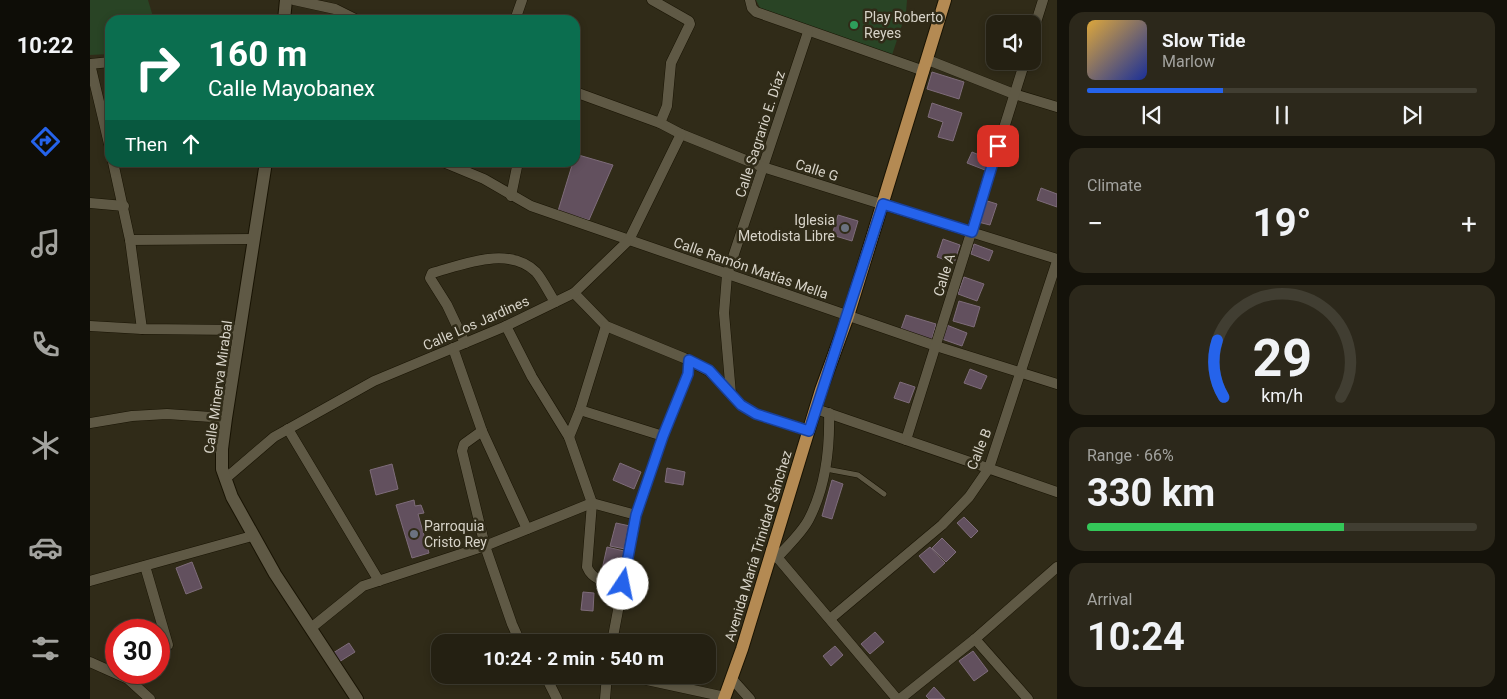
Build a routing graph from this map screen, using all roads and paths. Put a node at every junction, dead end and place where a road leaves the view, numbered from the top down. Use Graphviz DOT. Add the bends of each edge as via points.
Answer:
graph roads {
  1 [pos="286,0"];
  2 [pos="294,0"];
  3 [pos="522,0"];
  4 [pos="652,0"];
  5 [pos="750,0"];
  6 [pos="945,0"];
  7 [pos="1044,0"];
  8 [pos="284,15"];
  9 [pos="347,15"];
  10 [pos="517,15"];
  11 [pos="1039,15"];
  12 [pos="808,32"];
  13 [pos="105,62"];
  14 [pos="90,64"];
  15 [pos="926,65"];
  16 [pos="1021,70"];
  17 [pos="580,94"];
  18 [pos="1014,94"];
  19 [pos="1057,107"];
  20 [pos="660,123"];
  21 [pos="105,127"];
  22 [pos="681,134"];
  23 [pos="115,167"];
  24 [pos="265,167"];
  25 [pos="455,167"];
  26 [pos="517,167"];
  27 [pos="764,167"];
  28 [pos="511,196"];
  29 [pos="90,203"];
  30 [pos="883,204"];
  31 [pos="124,206"];
  32 [pos="972,232"];
  33 [pos="254,239"];
  34 [pos="130,240"];
  35 [pos="629,240"];
  36 [pos="1057,260"];
  37 [pos="727,275"];
  38 [pos="574,293"];
  39 [pos="555,302"];
  40 [pos="848,316"];
  41 [pos="90,326"];
  42 [pos="506,326"];
  43 [pos="606,326"];
  44 [pos="142,329"];
  45 [pos="240,330"];
  46 [pos="465,344"];
  47 [pos="936,346"];
  48 [pos="453,348"];
  49 [pos="689,360"];
  50 [pos="1020,373"];
  51 [pos="1057,384"];
  52 [pos="731,394"];
  53 [pos="816,409"];
  54 [pos="580,410"];
  55 [pos="829,413"];
  56 [pos="226,418"];
  57 [pos="90,424"];
  58 [pos="288,429"];
  59 [pos="482,431"];
  60 [pos="809,431"];
  61 [pos="663,436"];
  62 [pos="569,437"];
  63 [pos="906,440"];
  64 [pos="989,468"];
  65 [pos="826,469"];
  66 [pos="224,479"];
  67 [pos="1057,492"];
  68 [pos="884,494"];
  69 [pos="592,504"];
  70 [pos="636,515"];
  71 [pos="526,529"];
  72 [pos="252,536"];
  73 [pos="485,546"];
  74 [pos="774,554"];
  75 [pos="145,566"];
  76 [pos="1056,568"];
  77 [pos="90,581"];
  78 [pos="379,581"];
  79 [pos="623,584"];
  80 [pos="160,619"];
  81 [pos="830,619"];
  82 [pos="311,628"];
  83 [pos="516,634"];
  84 [pos="614,634"];
  85 [pos="975,639"];
  86 [pos="90,662"];
  87 [pos="732,678"];
  88 [pos="550,684"];
  89 [pos="606,684"];
  90 [pos="663,684"];
  91 [pos="724,698"];
  92 [pos="150,699"];
  93 [pos="358,699"];
  94 [pos="557,699"];
  95 [pos="605,699"];
  96 [pos="750,699"];
  97 [pos="899,699"];
  98 [pos="1028,699"];
  1 -- 8 [label="street"];
  2 -- 9 [label="street" via="335,9"];
  3 -- 10 [label="street"];
  4 -- 20 [label="street" via="690,24 671,63 667,106"];
  5 -- 12 [label="street" via="756,12"];
  6 -- 15 [label="main road, Avenida María Trinidad Sánchez"];
  7 -- 11 [label="street"];
  12 -- 15 [label="street"];
  12 -- 27 [label="street, Calle Sagrario E. Díaz"];
  13 -- 14 [label="street"];
  14 -- 21 [label="street"];
  15 -- 18 [label="street"];
  15 -- 30 [label="main road, Avenida María Trinidad Sánchez"];
  16 -- 18 [label="street, Calle A"];
  17 -- 20 [label="street, Calle G"];
  18 -- 19 [label="street"];
  18 -- 32 [label="street, Calle A"];
  20 -- 22 [label="street, Calle G"];
  22 -- 27 [label="street, Calle G"];
  22 -- 35 [label="street, Calle Los Jardines"];
  23 -- 31 [label="street"];
  24 -- 33 [label="street, Calle Minerva Mirabal"];
  25 -- 28 [label="street, Calle Ramón Matías Mella" via="484,179"];
  26 -- 28 [label="street"];
  27 -- 30 [label="street, Calle G"];
  27 -- 37 [label="street, Calle Sagrario E. Díaz"];
  28 -- 35 [label="street, Calle Ramón Matías Mella"];
  29 -- 31 [label="street"];
  30 -- 32 [label="street, Calle G"];
  30 -- 40 [label="main road, Avenida María Trinidad Sánchez"];
  31 -- 34 [label="street"];
  32 -- 36 [label="street, Calle G"];
  32 -- 47 [label="street, Calle A"];
  33 -- 34 [label="street"];
  33 -- 45 [label="street, Calle Minerva Mirabal"];
  34 -- 44 [label="street"];
  35 -- 37 [label="street, Calle Ramón Matías Mella"];
  35 -- 38 [label="street, Calle Los Jardines"];
  36 -- 50 [label="street, Calle B"];
  37 -- 40 [label="street, Calle Ramón Matías Mella"];
  37 -- 52 [label="street, Calle Sagrario E. Díaz" via="724,313"];
  38 -- 39 [label="street, Calle Los Jardines"];
  38 -- 43 [label="street"];
  39 -- 42 [label="street, Calle Los Jardines"];
  39 -- 46 [label="street" via="535,272 512,259 478,260 432,273 432,282"];
  40 -- 47 [label="street, Calle Ramón Matías Mella"];
  40 -- 53 [label="main road, Avenida María Trinidad Sánchez"];
  41 -- 44 [label="street"];
  42 -- 46 [label="street, Calle Los Jardines"];
  42 -- 62 [label="street" via="532,378"];
  43 -- 49 [label="street"];
  43 -- 54 [label="street"];
  44 -- 45 [label="street"];
  45 -- 56 [label="street, Calle Minerva Mirabal"];
  46 -- 48 [label="street, Calle Los Jardines"];
  47 -- 50 [label="street, Calle Ramón Matías Mella"];
  47 -- 63 [label="street, Calle A"];
  48 -- 58 [label="street, Calle Los Jardines" via="374,382"];
  48 -- 59 [label="street"];
  49 -- 52 [label="street" via="709,370"];
  49 -- 61 [label="street" via="688,374"];
  50 -- 51 [label="street, Calle Ramón Matías Mella"];
  50 -- 64 [label="street, Calle B"];
  52 -- 60 [label="street" via="756,414"];
  53 -- 55 [label="street"];
  53 -- 60 [label="main road, Avenida María Trinidad Sánchez"];
  54 -- 61 [label="street"];
  54 -- 62 [label="street"];
  55 -- 63 [label="street"];
  55 -- 65 [label="street" via="830,447"];
  56 -- 57 [label="street" via="167,414 132,416"];
  56 -- 66 [label="street, Calle Minerva Mirabal" via="222,449"];
  58 -- 66 [label="street, Calle Los Jardines"];
  58 -- 78 [label="street"];
  59 -- 71 [label="street"];
  59 -- 73 [label="street" via="464,444 462,451"];
  60 -- 74 [label="main road, Avenida María Trinidad Sánchez"];
  61 -- 70 [label="street"];
  62 -- 69 [label="street"];
  63 -- 64 [label="street"];
  64 -- 67 [label="street"];
  64 -- 81 [label="street, Calle B" via="970,497 942,525"];
  65 -- 68 [label="lane" via="858,475"];
  65 -- 74 [label="street" via="809,520"];
  66 -- 72 [label="street, Calle Minerva Mirabal"];
  69 -- 70 [label="street"];
  69 -- 71 [label="street"];
  69 -- 79 [label="street" via="586,567 596,580"];
  70 -- 79 [label="street"];
  71 -- 73 [label="street"];
  72 -- 75 [label="street"];
  72 -- 82 [label="street, Calle Minerva Mirabal"];
  73 -- 78 [label="street"];
  73 -- 83 [label="street"];
  74 -- 81 [label="street"];
  74 -- 87 [label="main road, Avenida María Trinidad Sánchez"];
  75 -- 77 [label="street"];
  75 -- 80 [label="street"];
  76 -- 85 [label="street"];
  78 -- 82 [label="street" via="364,586"];
  79 -- 84 [label="street"];
  81 -- 97 [label="street"];
  82 -- 93 [label="street, Calle Minerva Mirabal"];
  85 -- 97 [label="street"];
  85 -- 98 [label="street"];
  86 -- 92 [label="street" via="128,679"];
  87 -- 91 [label="main road, Avenida María Trinidad Sánchez"];
  87 -- 96 [label="street"];
  88 -- 94 [label="street"];
  89 -- 95 [label="street"];
  90 -- 91 [label="street"];
}
